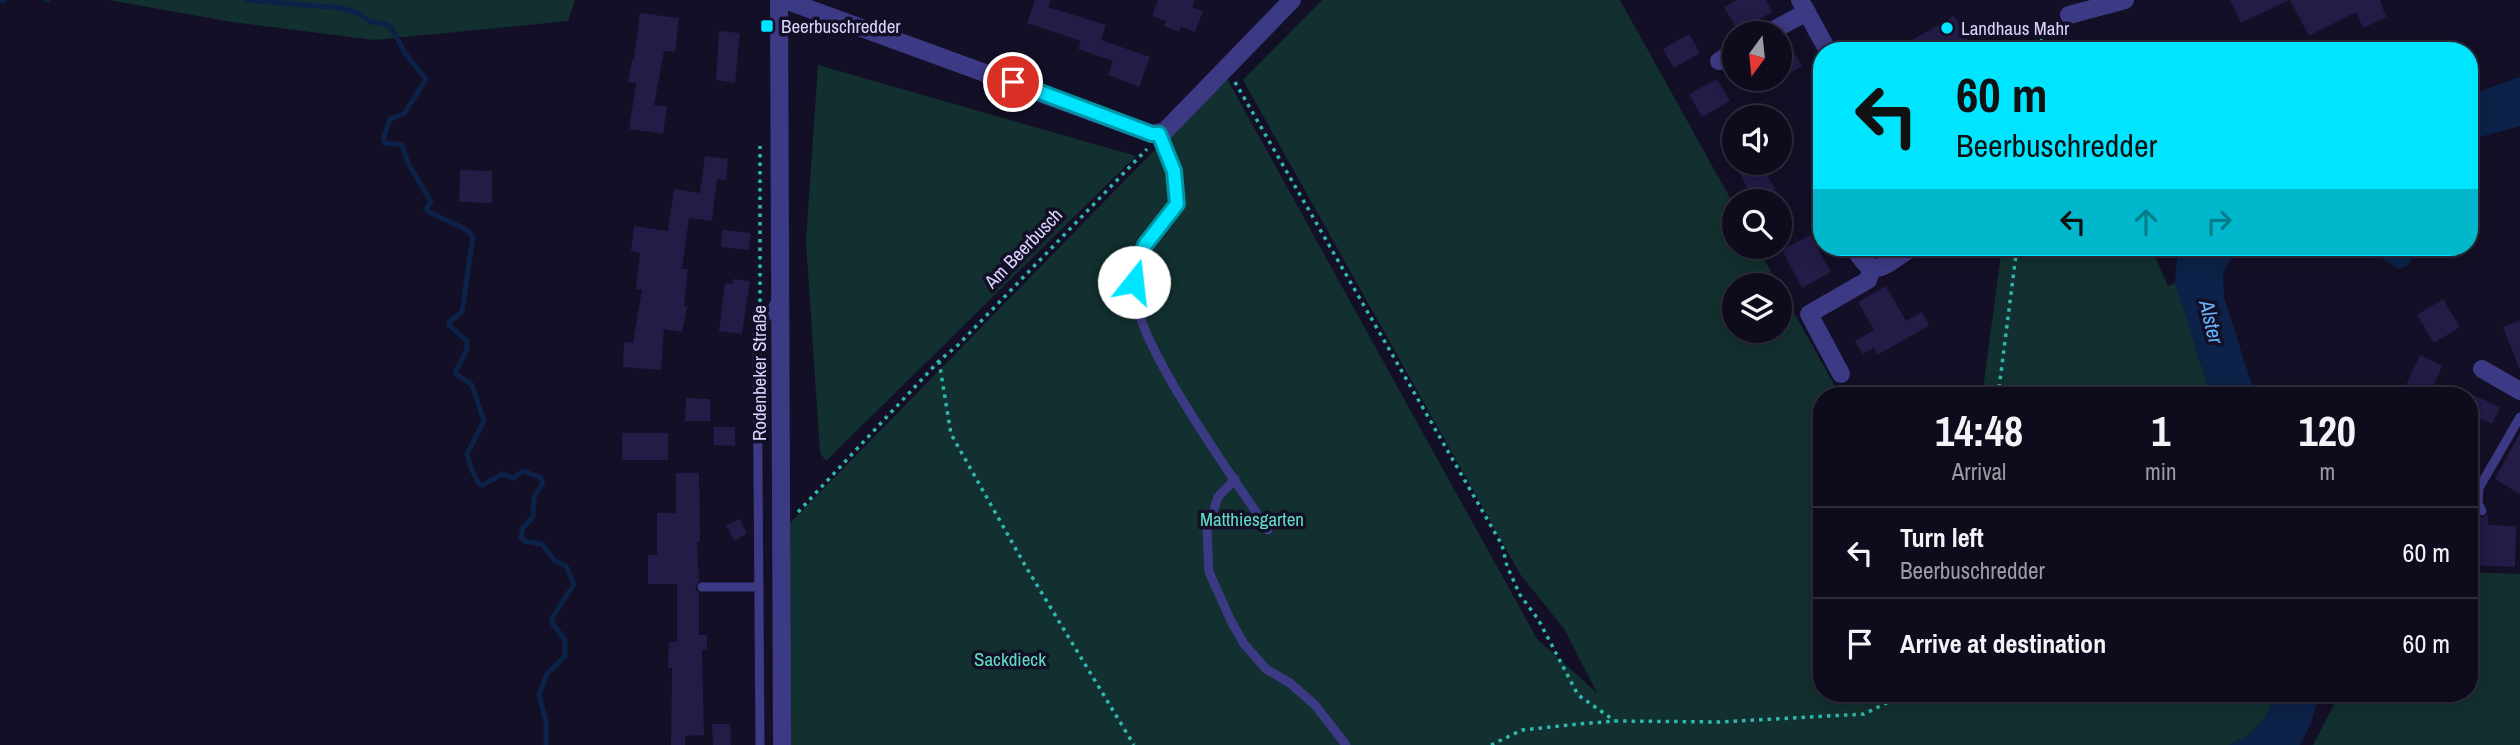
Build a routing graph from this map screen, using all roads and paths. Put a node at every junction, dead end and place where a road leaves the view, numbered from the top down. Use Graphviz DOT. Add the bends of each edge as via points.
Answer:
graph roads {
  1 [pos="779,0"];
  2 [pos="785,0"];
  3 [pos="1292,0"];
  4 [pos="2125,0"];
  5 [pos="1803,6"];
  6 [pos="2069,15"];
  7 [pos="1784,21"];
  8 [pos="1823,42"];
  9 [pos="2039,42"];
  10 [pos="1227,68"];
  11 [pos="1159,134"];
  12 [pos="760,139"];
  13 [pos="1859,256"];
  14 [pos="1900,256"];
  15 [pos="2016,256"];
  16 [pos="1872,267"];
  17 [pos="780,293"];
  18 [pos="757,334"];
  19 [pos="939,361"];
  20 [pos="2482,369"];
  21 [pos="1841,374"];
  22 [pos="1999,387"];
  23 [pos="2520,391"];
  24 [pos="2520,417"];
  25 [pos="1235,479"];
  26 [pos="2482,512"];
  27 [pos="781,518"];
  28 [pos="1268,530"];
  29 [pos="702,587"];
  30 [pos="759,587"];
  31 [pos="1888,702"];
  32 [pos="1615,721"];
  33 [pos="760,745"];
  34 [pos="782,745"];
  35 [pos="1134,745"];
  36 [pos="1346,745"];
  37 [pos="1492,745"];
  1 -- 17 [label="street, Rodenbeker Straße"];
  2 -- 11 [label="street"];
  3 -- 10 [label="street"];
  4 -- 6 [label="street"];
  5 -- 7 [label="street"];
  5 -- 8 [label="street"];
  6 -- 9 [label="path"];
  10 -- 11 [label="street"];
  10 -- 32 [label="path" via="1502,545 1520,595 1538,619 1578,695"];
  11 -- 19 [label="path, Am Beerbusch"];
  11 -- 25 [label="lane" via="1174,171 1177,204 1145,245 1134,282 1135,300 1145,331 1178,392"];
  12 -- 18 [label="path"];
  13 -- 16 [label="street"];
  14 -- 16 [label="street" via="1883,267"];
  15 -- 22 [label="path"];
  16 -- 21 [label="street" via="1868,280 1809,314"];
  17 -- 18 [label="lane"];
  17 -- 27 [label="street, Rodenbeker Straße"];
  18 -- 30 [label="lane"];
  19 -- 27 [label="path, Am Beerbusch" via="794,516"];
  19 -- 35 [label="path" via="951,434"];
  20 -- 23 [label="street"];
  24 -- 26 [label="lane" via="2479,488"];
  25 -- 28 [label="lane"];
  25 -- 36 [label="lane" via="1217,497 1207,531 1209,572 1244,644 1266,669 1315,705"];
  27 -- 34 [label="street, Rodenbeker Straße"];
  29 -- 30 [label="lane"];
  30 -- 33 [label="lane"];
  31 -- 32 [label="path" via="1864,714 1720,722"];
  32 -- 37 [label="path" via="1522,730"];
}
